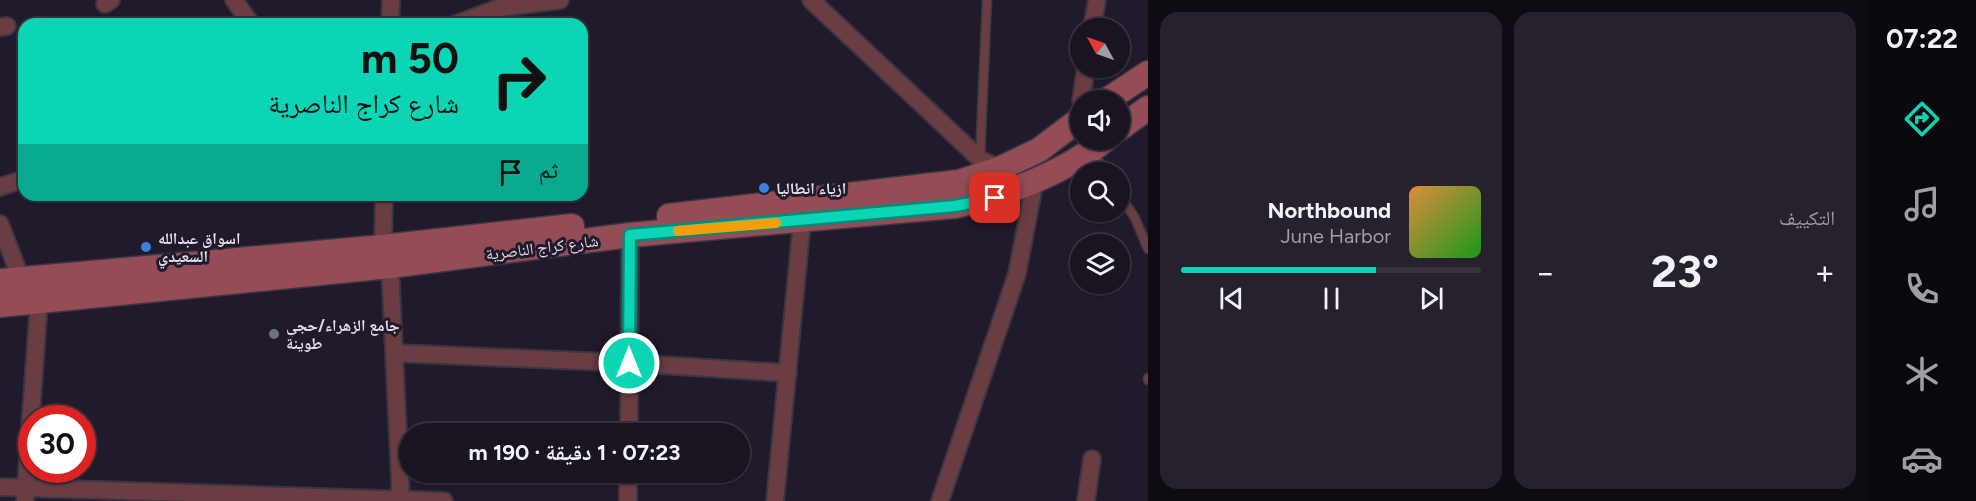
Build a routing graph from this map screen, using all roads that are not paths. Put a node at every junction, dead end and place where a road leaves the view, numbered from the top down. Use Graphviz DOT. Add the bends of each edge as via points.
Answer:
graph roads {
  1 [pos="234,0"];
  2 [pos="391,0"];
  3 [pos="560,0"];
  4 [pos="811,0"];
  5 [pos="987,0"];
  6 [pos="1097,0"];
  7 [pos="247,18"];
  8 [pos="390,18"];
  9 [pos="472,18"];
  10 [pos="1094,18"];
  11 [pos="1148,73"];
  12 [pos="1122,90"];
  13 [pos="1148,108"];
  14 [pos="1070,121"];
  15 [pos="1130,121"];
  16 [pos="1089,150"];
  17 [pos="989,164"];
  18 [pos="1035,180"];
  19 [pos="18,181"];
  20 [pos="0,187"];
  21 [pos="384,201"];
  22 [pos="1130,210"];
  23 [pos="802,221"];
  24 [pos="0,224"];
  25 [pos="630,235"];
  26 [pos="1148,249"];
  27 [pos="386,257"];
  28 [pos="11,280"];
  29 [pos="39,301"];
  30 [pos="0,305"];
  31 [pos="394,352"];
  32 [pos="629,363"];
  33 [pos="788,373"];
  34 [pos="628,423"];
  35 [pos="1092,459"];
  36 [pos="628,483"];
  37 [pos="0,487"];
  38 [pos="25,494"];
  39 [pos="401,500"];
  40 [pos="444,501"];
  41 [pos="628,501"];
  42 [pos="775,501"];
  43 [pos="940,501"];
  44 [pos="1086,501"];
  1 -- 7 [label="street"];
  2 -- 8 [label="street"];
  3 -- 9 [label="street" via="499,8"];
  4 -- 17 [label="street"];
  5 -- 17 [label="lane"];
  6 -- 10 [label="street"];
  11 -- 12 [label="main road"];
  13 -- 15 [label="main road"];
  14 -- 17 [label="main road, شارع كراج الناصرية" via="1039,150"];
  16 -- 18 [label="main road, شارع كراج الناصرية"];
  17 -- 27 [label="main road, شارع كراج الناصرية" via="959,182"];
  18 -- 23 [label="main road, شارع كراج الناصرية" via="995,198 955,206"];
  18 -- 43 [label="street" via="1017,274"];
  19 -- 20 [label="street"];
  21 -- 27 [label="street"];
  22 -- 26 [label="lane"];
  23 -- 25 [label="main road, شارع كراج الناصرية"];
  23 -- 33 [label="street"];
  24 -- 28 [label="street"];
  25 -- 27 [label="main road, شارع كراج الناصرية"];
  25 -- 32 [label="street"];
  27 -- 28 [label="main road, شارع كراج الناصرية"];
  27 -- 29 [label="main road, شارع كراج الناصرية"];
  27 -- 31 [label="street"];
  29 -- 30 [label="main road, شارع كراج الناصرية"];
  29 -- 38 [label="street"];
  31 -- 32 [label="street"];
  31 -- 39 [label="street"];
  32 -- 33 [label="street"];
  32 -- 34 [label="street"];
  33 -- 42 [label="street"];
  35 -- 44 [label="street"];
  36 -- 41 [label="street"];
  37 -- 38 [label="street"];
  38 -- 39 [label="street"];
  39 -- 40 [label="street"];
}
